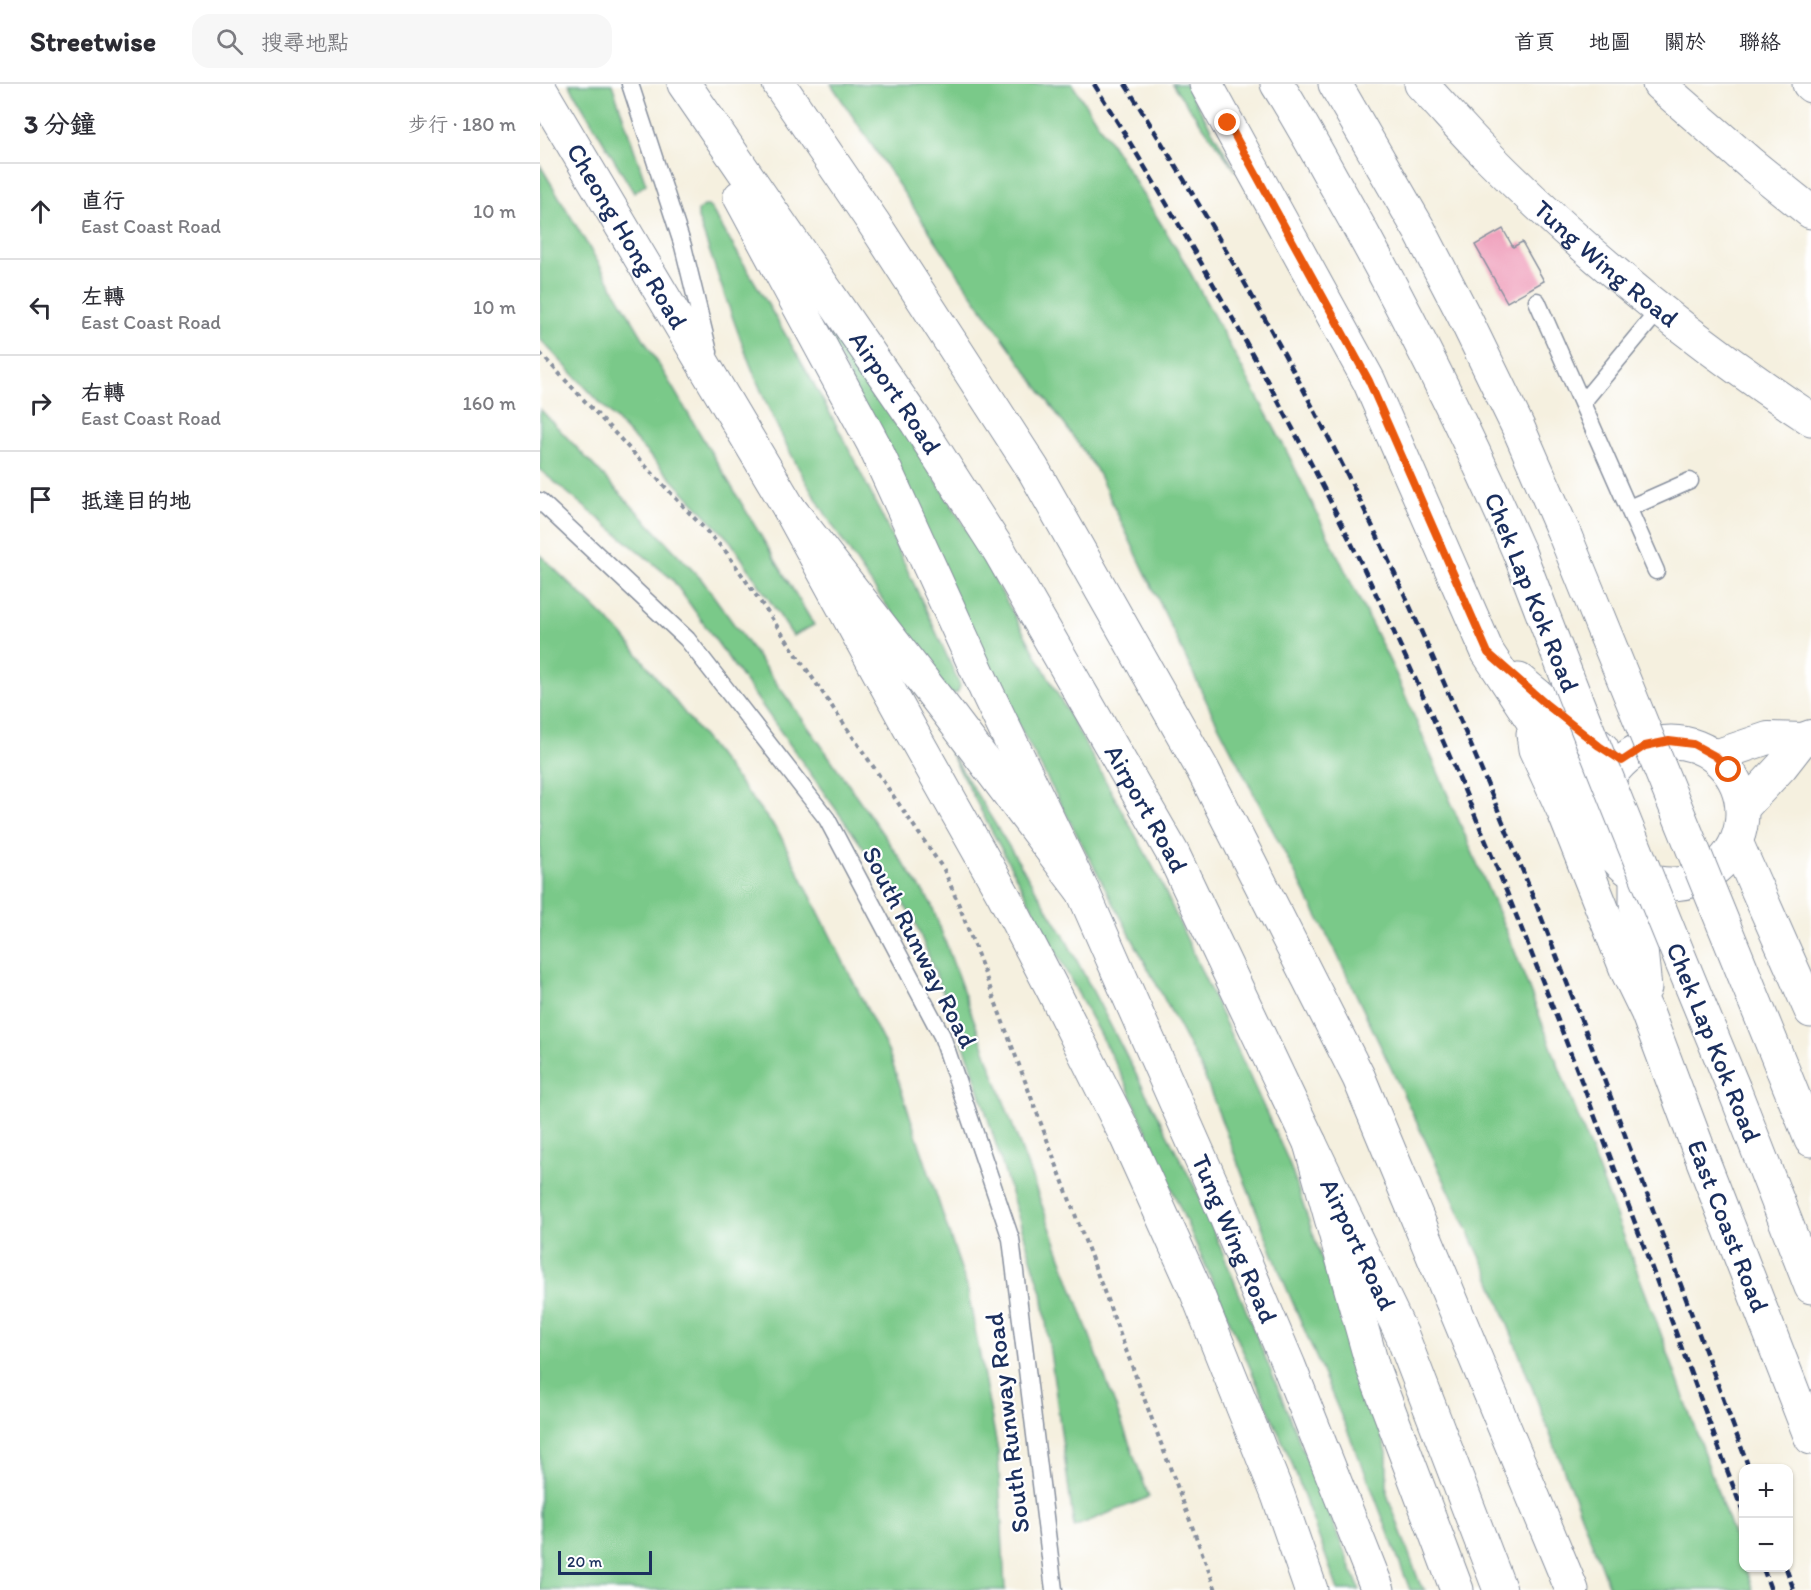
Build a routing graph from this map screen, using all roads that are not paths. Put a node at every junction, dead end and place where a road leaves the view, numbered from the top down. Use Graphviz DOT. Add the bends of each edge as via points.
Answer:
graph roads {
  1 [pos="630,84"];
  2 [pos="679,84"];
  3 [pos="684,84"];
  4 [pos="779,84"];
  5 [pos="1206,84"];
  6 [pos="1277,84"];
  7 [pos="1335,84"];
  8 [pos="1421,84"];
  9 [pos="1659,84"];
  10 [pos="540,89"];
  11 [pos="1811,212"];
  12 [pos="1537,301"];
  13 [pos="1659,310"];
  14 [pos="716,382"];
  15 [pos="1582,403"];
  16 [pos="1811,418"];
  17 [pos="1690,481"];
  18 [pos="540,501"];
  19 [pos="789,508"];
  20 [pos="1629,508"];
  21 [pos="1656,571"];
  22 [pos="1488,653"];
  23 [pos="1532,720"];
  24 [pos="1807,738"];
  25 [pos="1715,756"];
  26 [pos="1622,761"];
  27 [pos="1743,808"];
  28 [pos="1599,813"];
  29 [pos="1737,843"];
  30 [pos="1636,876"];
  31 [pos="1083,892"];
  32 [pos="1811,1011"];
  33 [pos="1647,1012"];
  34 [pos="1811,1140"];
  35 [pos="1310,1143"];
  36 [pos="1811,1287"];
  37 [pos="1811,1438"];
  38 [pos="1054,1590"];
  39 [pos="1311,1590"];
  40 [pos="1378,1590"];
  41 [pos="1457,1590"];
  42 [pos="1500,1590"];
  43 [pos="1572,1590"];
  1 -- 14 [label="lane" via="683,246"];
  2 -- 31 [label="main road" via="873,443"];
  3 -- 35 [label="main road, Airport Road" via="917,423 1000,552 1173,854"];
  4 -- 43 [label="main road" via="1033,469 1203,770 1359,1078"];
  5 -- 22 [label="main road, East Coast Road" via="1369,381"];
  6 -- 36 [label="main road, Chek Lap Kok Road, bridge" via="1373,251 1476,453 1519,552"];
  7 -- 34 [label="main road, Chek Lap Kok Road, bridge" via="1420,231 1518,427"];
  8 -- 13 [label="main road, Tung Wing Road" via="1539,206"];
  9 -- 11 [label="main road"];
  10 -- 14 [label="main road, Cheong Hong Road"];
  12 -- 15 [label="lane"];
  13 -- 15 [label="lane"];
  13 -- 16 [label="main road, Tung Wing Road"];
  14 -- 19 [label="main road"];
  15 -- 20 [label="lane"];
  17 -- 20 [label="lane"];
  18 -- 38 [label="lane, South Runway Road" via="687,639 827,819 942,1036 1011,1239"];
  19 -- 31 [label="main road"];
  19 -- 39 [label="main road" via="1003,894 1126,1136 1197,1293 1278,1495"];
  20 -- 21 [label="lane"];
  22 -- 23 [label="main road, East Coast Road"];
  22 -- 26 [label="main road, East Coast Road" via="1547,705"];
  23 -- 28 [label="main road, East Coast Road" via="1574,772"];
  23 -- 33 [label="main road, East Coast Road" via="1535,749"];
  24 -- 25 [label="street" via="1768,738"];
  24 -- 27 [label="street"];
  25 -- 26 [label="main road, East Coast Road" via="1693,744 1669,741 1645,746"];
  25 -- 27 [label="main road, East Coast Road" via="1736,781"];
  26 -- 28 [label="main road, East Coast Road" via="1604,789"];
  27 -- 29 [label="main road, East Coast Road"];
  28 -- 30 [label="main road, East Coast Road" via="1609,849"];
  29 -- 30 [label="main road, East Coast Road" via="1722,864 1702,878 1681,884 1658,883"];
  29 -- 32 [label="main road"];
  30 -- 33 [label="main road, East Coast Road"];
  31 -- 40 [label="main road, Tung Wing Road" via="1289,1366"];
  33 -- 37 [label="main road, East Coast Road"];
  35 -- 41 [label="main road" via="1373,1368"];
  35 -- 42 [label="main road, Airport Road" via="1402,1335"];
}
